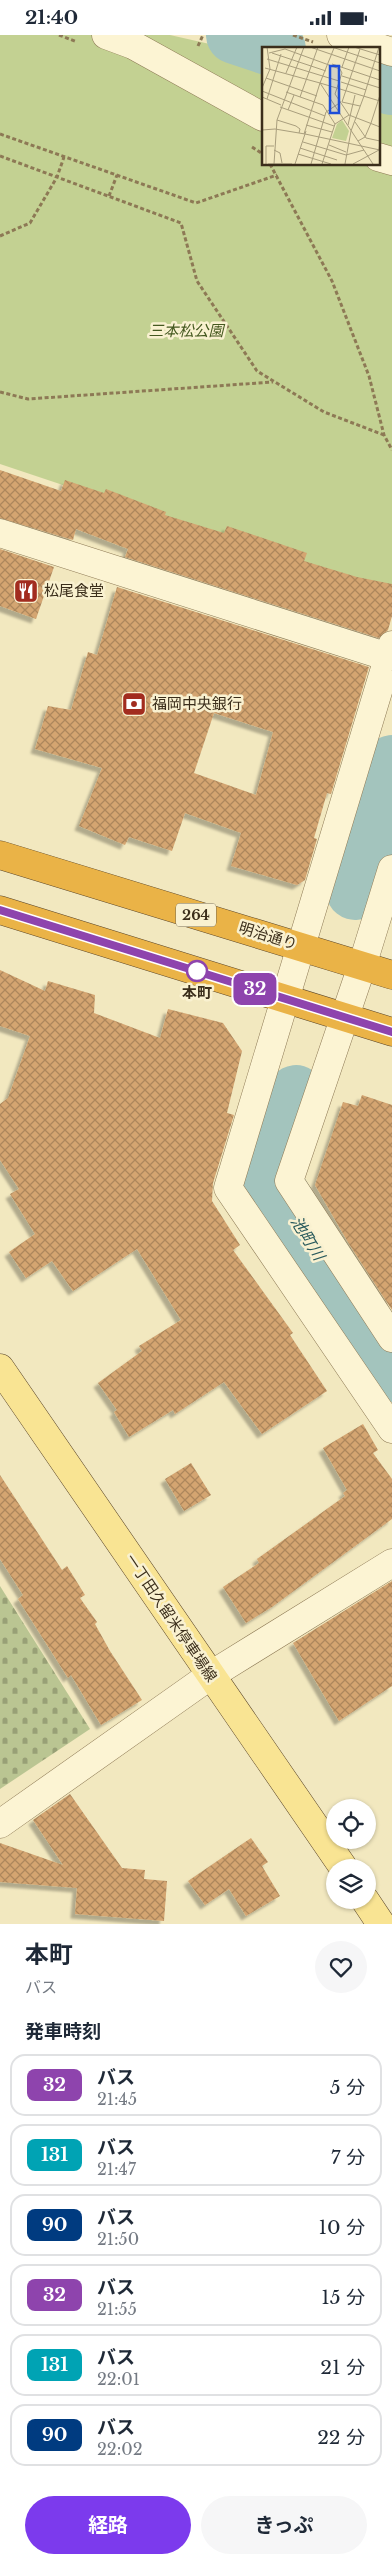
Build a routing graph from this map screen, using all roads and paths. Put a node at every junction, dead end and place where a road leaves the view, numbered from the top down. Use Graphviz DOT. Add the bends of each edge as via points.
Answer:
graph roads {
  1 [pos="106,35"];
  2 [pos="341,35"];
  3 [pos="377,47"];
  4 [pos="380,48"];
  5 [pos="392,52"];
  6 [pos="262,116"];
  7 [pos="0,134"];
  8 [pos="0,157"];
  9 [pos="64,157"];
  10 [pos="271,165"];
  11 [pos="117,175"];
  12 [pos="276,175"];
  13 [pos="57,177"];
  14 [pos="109,196"];
  15 [pos="0,236"];
  16 [pos="274,381"];
  17 [pos="0,392"];
  18 [pos="384,435"];
  19 [pos="392,449"];
  20 [pos="0,533"];
  21 [pos="390,651"];
  22 [pos="0,855"];
  23 [pos="392,869"];
  24 [pos="0,910"];
  25 [pos="301,946"];
  26 [pos="362,967"];
  27 [pos="392,975"];
  28 [pos="286,998"];
  29 [pos="345,1019"];
  30 [pos="392,1032"];
  31 [pos="392,1337"];
  32 [pos="0,1368"];
  33 [pos="392,1429"];
  34 [pos="392,1563"];
  35 [pos="210,1675"];
  36 [pos="0,1823"];
  37 [pos="337,1859"];
  38 [pos="371,1909"];
  39 [pos="382,1924"];
  1 -- 6 [label="street" via="134,45"];
  2 -- 3 [label="street"];
  4 -- 5 [label="street"];
  7 -- 9 [label="path"];
  8 -- 13 [label="path"];
  9 -- 11 [label="path"];
  9 -- 13 [label="path"];
  10 -- 12 [label="path"];
  11 -- 12 [label="path" via="196,203"];
  11 -- 14 [label="path"];
  12 -- 18 [label="path" via="332,281 369,376"];
  13 -- 14 [label="path"];
  13 -- 15 [label="path" via="30,223"];
  14 -- 16 [label="path" via="181,223 197,281 257,371"];
  16 -- 17 [label="path" via="28,399"];
  16 -- 18 [label="path" via="324,411"];
  18 -- 19 [label="path"];
  20 -- 21 [label="street"];
  21 -- 25 [label="street"];
  22 -- 25 [label="highway, 明治通り / 264"];
  23 -- 26 [label="street"];
  24 -- 28 [label="highway"];
  25 -- 26 [label="highway, 明治通り / 264"];
  25 -- 28 [label="street"];
  26 -- 27 [label="highway, 明治通り / 264"];
  26 -- 29 [label="street"];
  28 -- 29 [label="highway"];
  28 -- 33 [label="street" via="228,1187"];
  29 -- 30 [label="highway"];
  29 -- 31 [label="street" via="289,1181"];
  32 -- 35 [label="main road, 一丁田久留米停車場線"];
  34 -- 35 [label="street"];
  35 -- 36 [label="street"];
  35 -- 37 [label="main road, 一丁田久留米停車場線"];
  38 -- 39 [label="main road"];
}
